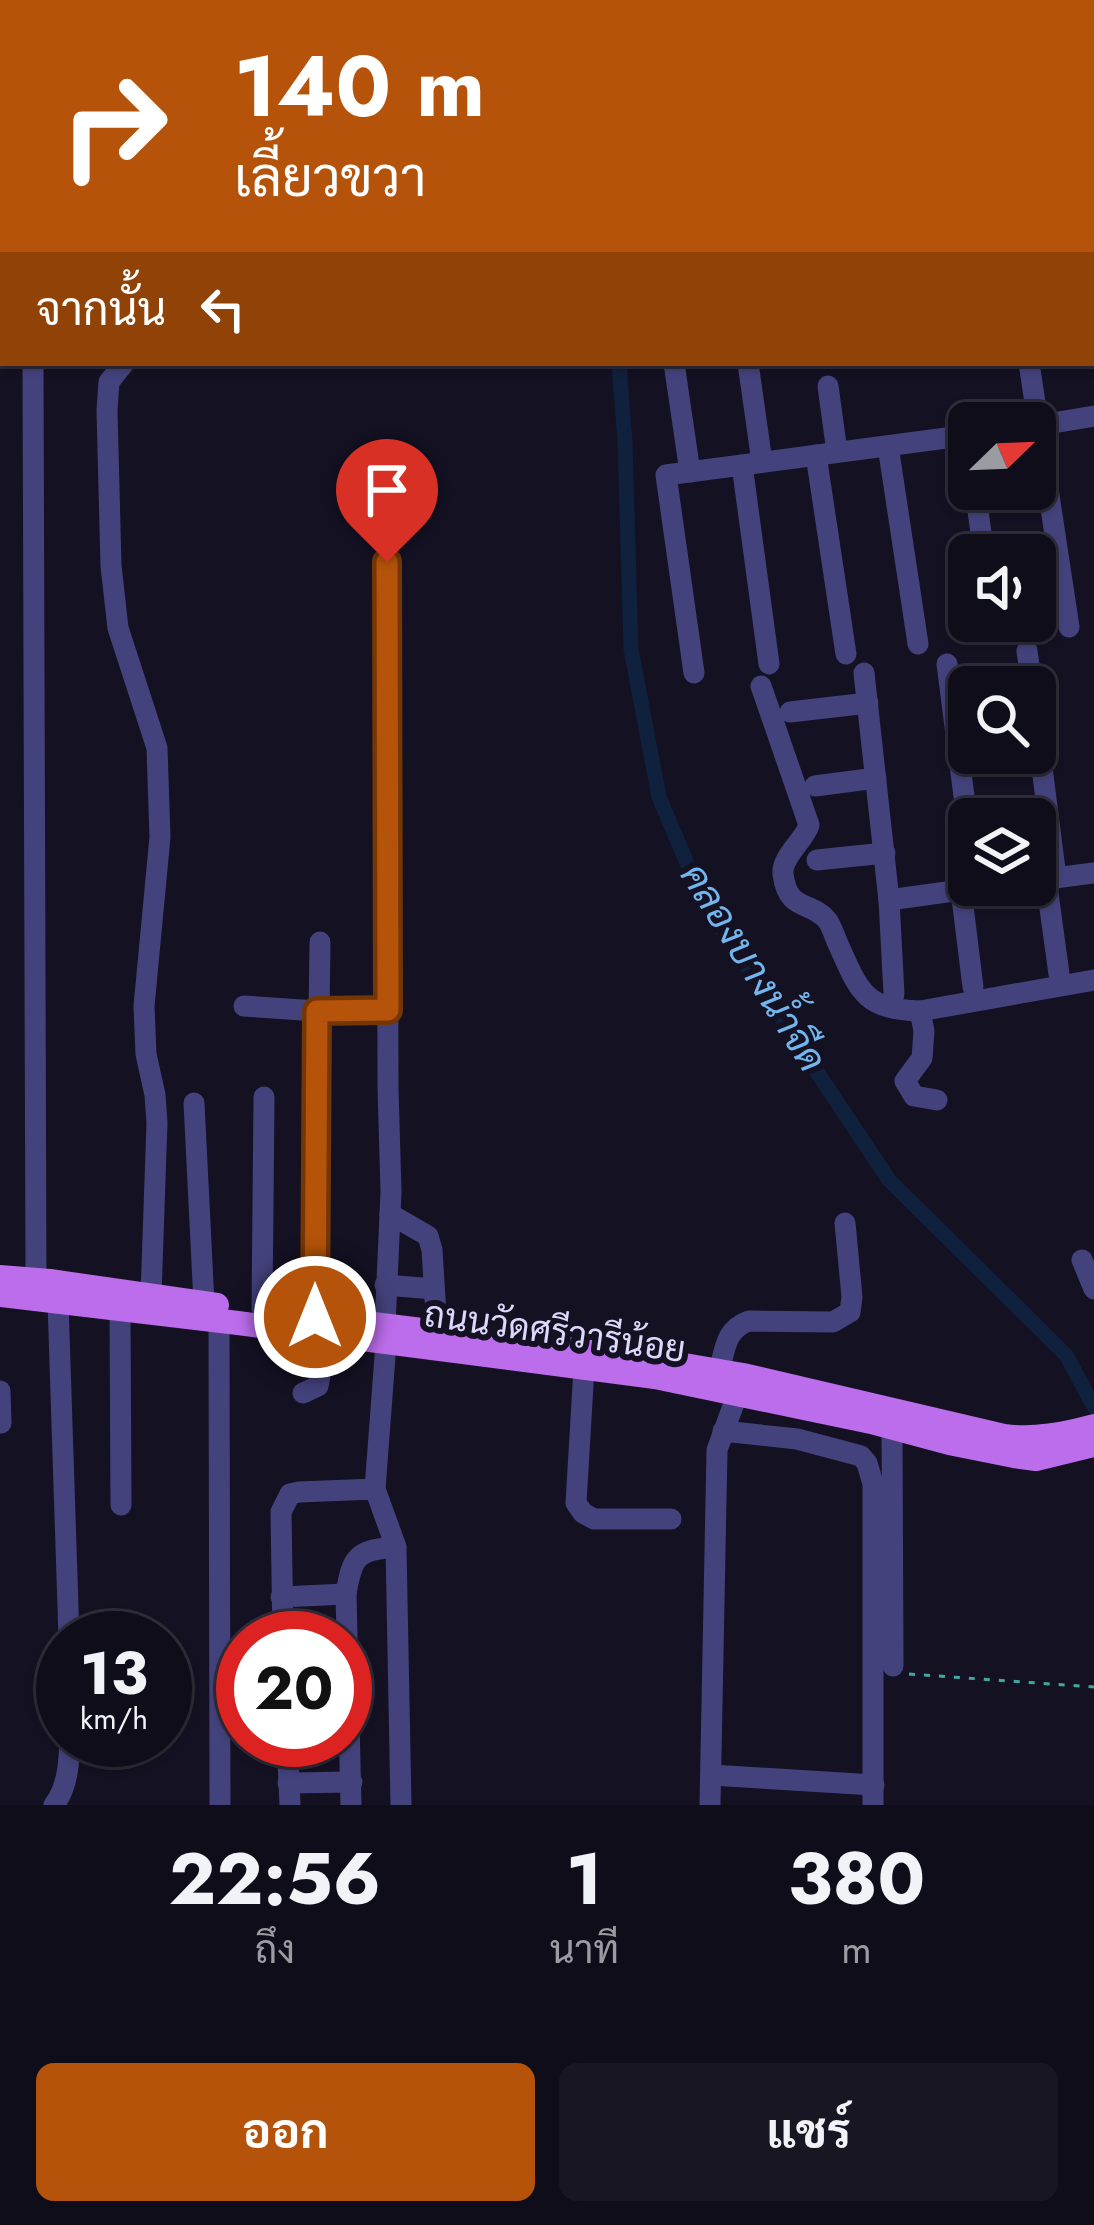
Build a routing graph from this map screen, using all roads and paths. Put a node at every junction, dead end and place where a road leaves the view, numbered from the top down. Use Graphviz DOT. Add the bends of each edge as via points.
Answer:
graph roads {
  1 [pos="33,366"];
  2 [pos="122,366"];
  3 [pos="674,366"];
  4 [pos="748,366"];
  5 [pos="1029,366"];
  6 [pos="828,386"];
  7 [pos="1034,402"];
  8 [pos="1094,416"];
  9 [pos="1056,423"];
  10 [pos="948,441"];
  11 [pos="888,446"];
  12 [pos="826,454"];
  13 [pos="752,464"];
  14 [pos="690,472"];
  15 [pos="1050,510"];
  16 [pos="387,562"];
  17 [pos="1069,627"];
  18 [pos="918,644"];
  19 [pos="1027,651"];
  20 [pos="846,654"];
  21 [pos="946,664"];
  22 [pos="1029,666"];
  23 [pos="694,673"];
  24 [pos="864,673"];
  25 [pos="868,703"];
  26 [pos="790,712"];
  27 [pos="876,778"];
  28 [pos="815,786"];
  29 [pos="964,798"];
  30 [pos="885,853"];
  31 [pos="817,860"];
  32 [pos="1094,873"];
  33 [pos="1056,878"];
  34 [pos="948,891"];
  35 [pos="889,900"];
  36 [pos="976,906"];
  37 [pos="1050,906"];
  38 [pos="320,942"];
  39 [pos="1059,974"];
  40 [pos="1094,980"];
  41 [pos="974,987"];
  42 [pos="894,994"];
  43 [pos="244,1006"];
  44 [pos="388,1010"];
  45 [pos="317,1011"];
  46 [pos="920,1011"];
  47 [pos="264,1097"];
  48 [pos="938,1100"];
  49 [pos="194,1103"];
  50 [pos="389,1214"];
  51 [pos="845,1222"];
  52 [pos="1082,1260"];
  53 [pos="0,1277"];
  54 [pos="385,1285"];
  55 [pos="1094,1288"];
  56 [pos="434,1289"];
  57 [pos="43,1294"];
  58 [pos="0,1295"];
  59 [pos="152,1295"];
  60 [pos="120,1310"];
  61 [pos="262,1310"];
  62 [pos="211,1312"];
  63 [pos="322,1326"];
  64 [pos="437,1330"];
  65 [pos="386,1335"];
  66 [pos="584,1368"];
  67 [pos="719,1372"];
  68 [pos="0,1391"];
  69 [pos="303,1393"];
  70 [pos="737,1395"];
  71 [pos="2,1423"];
  72 [pos="1094,1426"];
  73 [pos="892,1428"];
  74 [pos="723,1430"];
  75 [pos="953,1434"];
  76 [pos="1094,1445"];
  77 [pos="375,1490"];
  78 [pos="121,1505"];
  79 [pos="671,1519"];
  80 [pos="396,1546"];
  81 [pos="346,1594"];
  82 [pos="281,1597"];
  83 [pos="67,1611"];
  84 [pos="282,1611"];
  85 [pos="892,1666"];
  86 [pos="1094,1688"];
  87 [pos="68,1767"];
  88 [pos="711,1775"];
  89 [pos="289,1794"];
  90 [pos="351,1794"];
  91 [pos="874,1795"];
  92 [pos="54,1805"];
  93 [pos="220,1805"];
  94 [pos="401,1805"];
  95 [pos="710,1805"];
  1 -- 57 [label="street"];
  2 -- 59 [label="street" via="110,382 107,410 111,566 118,628 157,748 158,870 144,1006 157,1123"];
  3 -- 14 [label="street"];
  4 -- 13 [label="street"];
  5 -- 7 [label="street"];
  6 -- 12 [label="street"];
  8 -- 9 [label="street"];
  10 -- 11 [label="street"];
  11 -- 12 [label="street"];
  11 -- 18 [label="street"];
  12 -- 13 [label="street"];
  12 -- 20 [label="street"];
  13 -- 14 [label="street"];
  13 -- 46 [label="street" via="765,675 808,818 808,832 782,870 792,900 828,921 874,1003"];
  14 -- 23 [label="street" via="667,475"];
  15 -- 17 [label="street"];
  16 -- 44 [label="street"];
  19 -- 22 [label="street"];
  21 -- 29 [label="street"];
  24 -- 25 [label="street"];
  25 -- 26 [label="street"];
  25 -- 27 [label="street"];
  27 -- 28 [label="street"];
  27 -- 30 [label="street"];
  30 -- 31 [label="street"];
  30 -- 35 [label="street"];
  32 -- 33 [label="street"];
  34 -- 35 [label="street"];
  35 -- 42 [label="street"];
  36 -- 41 [label="street"];
  37 -- 39 [label="street"];
  38 -- 45 [label="street"];
  40 -- 46 [label="street"];
  43 -- 45 [label="street"];
  44 -- 45 [label="street"];
  44 -- 50 [label="street"];
  45 -- 63 [label="street"];
  46 -- 48 [label="street" via="922,1058 905,1081 914,1096"];
  47 -- 61 [label="street"];
  49 -- 62 [label="street"];
  50 -- 54 [label="street"];
  50 -- 56 [label="street" via="428,1236"];
  51 -- 67 [label="street" via="850,1312 833,1322 737,1324"];
  52 -- 55 [label="street"];
  53 -- 57 [label="main road, ถนนวัดศรีวารีน้อย"];
  54 -- 56 [label="street"];
  54 -- 65 [label="street"];
  56 -- 64 [label="street"];
  57 -- 58 [label="main road, ถนนวัดศรีวารีน้อย"];
  57 -- 59 [label="main road, ถนนวัดศรีวารีน้อย"];
  57 -- 60 [label="main road, ถนนวัดศรีวารีน้อย"];
  57 -- 83 [label="street"];
  59 -- 62 [label="main road, ถนนวัดศรีวารีน้อย"];
  60 -- 62 [label="main road, ถนนวัดศรีวารีน้อย"];
  60 -- 78 [label="street"];
  61 -- 62 [label="main road, ถนนวัดศรีวารีน้อย"];
  61 -- 63 [label="main road, ถนนวัดศรีวารีน้อย"];
  62 -- 63 [label="main road, ถนนวัดศรีวารีน้อย"];
  62 -- 93 [label="street"];
  63 -- 65 [label="main road, ถนนวัดศรีวารีน้อย"];
  63 -- 69 [label="street" via="318,1386"];
  64 -- 65 [label="main road, ถนนวัดศรีวารีน้อย"];
  64 -- 67 [label="main road, ถนนวัดศรีวารีน้อย"];
  65 -- 66 [label="main road, ถนนวัดศรีวารีน้อย"];
  65 -- 77 [label="street"];
  66 -- 70 [label="main road, ถนนวัดศรีวารีน้อย"];
  66 -- 79 [label="street" via="576,1503 594,1519"];
  67 -- 75 [label="main road, ถนนวัดศรีวารีน้อย"];
  68 -- 71 [label="street"];
  70 -- 73 [label="main road, ถนนวัดศรีวารีน้อย"];
  70 -- 74 [label="street"];
  72 -- 75 [label="main road, ถนนวัดศรีวารีน้อย" via="1022,1438"];
  73 -- 75 [label="main road, ถนนวัดศรีวารีน้อย"];
  73 -- 85 [label="street"];
  74 -- 88 [label="street"];
  74 -- 91 [label="street" via="797,1439 867,1463"];
  75 -- 76 [label="main road, ถนนวัดศรีวารีน้อย" via="1036,1459"];
  77 -- 80 [label="street"];
  77 -- 82 [label="street" via="290,1494 281,1512"];
  80 -- 81 [label="street" via="363,1552 352,1563"];
  80 -- 94 [label="street"];
  81 -- 82 [label="street"];
  81 -- 90 [label="street"];
  82 -- 84 [label="street"];
  85 -- 86 [label="path"];
  87 -- 92 [label="street"];
  88 -- 91 [label="street"];
  88 -- 95 [label="street"];
  89 -- 90 [label="street"];
}
